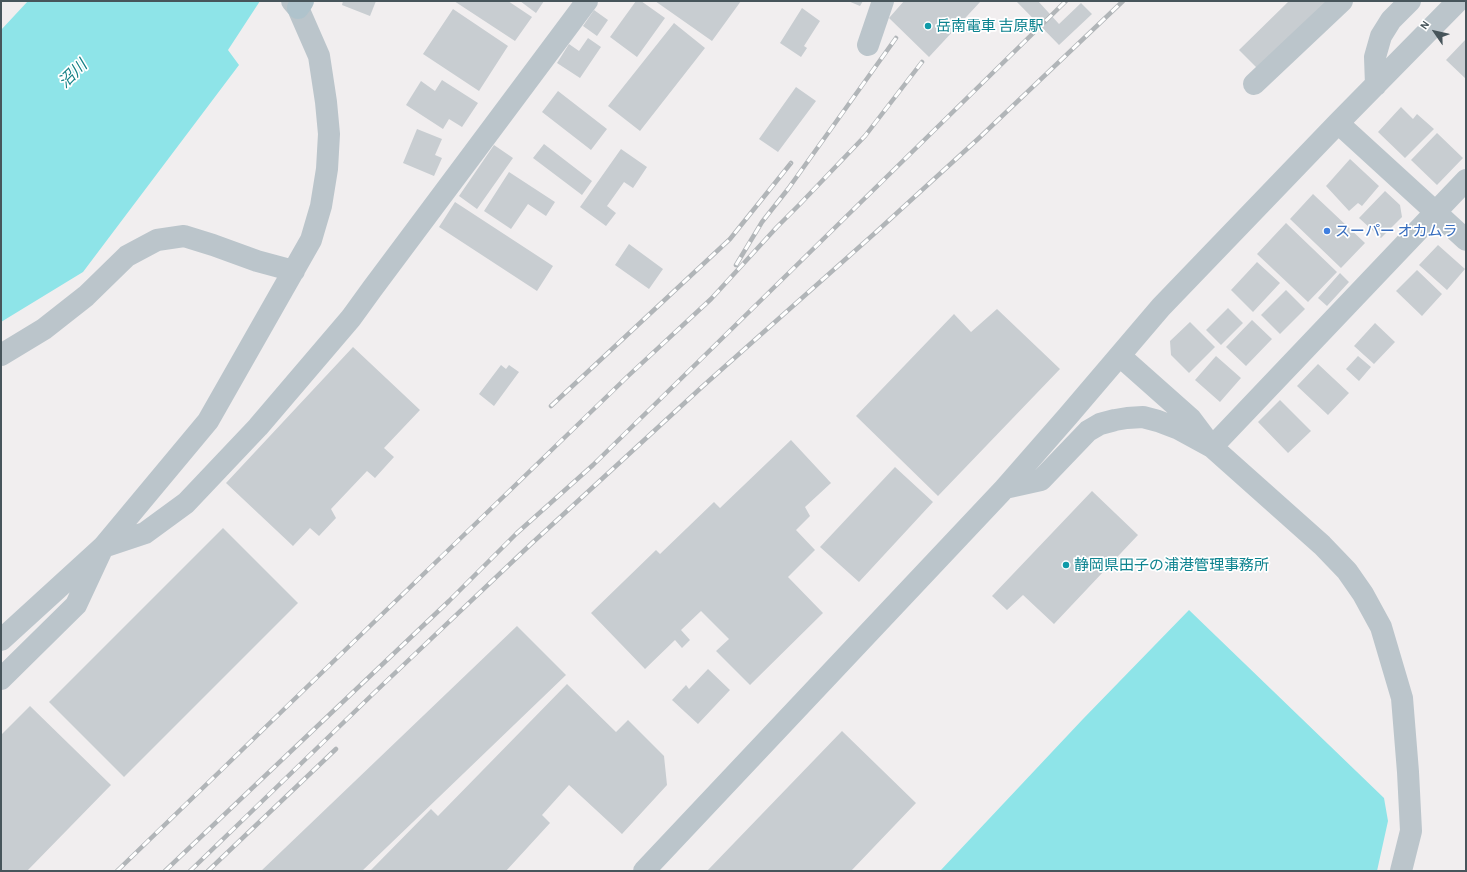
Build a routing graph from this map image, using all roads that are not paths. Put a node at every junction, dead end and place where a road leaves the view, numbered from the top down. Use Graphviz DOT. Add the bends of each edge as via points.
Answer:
graph roads {
  1 [pos="587,1"];
  2 [pos="883,1"];
  3 [pos="1342,1"];
  4 [pos="1410,1"];
  5 [pos="1458,1"];
  6 [pos="298,3"];
  7 [pos="868,45"];
  8 [pos="1254,84"];
  9 [pos="1376,85"];
  10 [pos="1338,123"];
  11 [pos="1466,180"];
  12 [pos="1435,212"];
  13 [pos="1466,240"];
  14 [pos="294,271"];
  15 [pos="1,355"];
  16 [pos="1120,356"];
  17 [pos="1212,447"];
  18 [pos="1005,488"];
  19 [pos="103,547"];
  20 [pos="1,640"];
  21 [pos="1,679"];
  22 [pos="644,871"];
  23 [pos="1401,871"];
  1 -- 19 [label="street" via="351,318 258,427 186,503 145,533"];
  2 -- 7 [label="street"];
  3 -- 8 [label="street"];
  4 -- 9 [label="street" via="1391,20 1381,36 1374,57"];
  5 -- 9 [label="street"];
  6 -- 14 [label="street" via="318,56 329,134 322,206 311,240"];
  9 -- 10 [label="street"];
  10 -- 12 [label="street"];
  10 -- 16 [label="street" via="1161,307"];
  11 -- 12 [label="street"];
  12 -- 13 [label="street"];
  12 -- 17 [label="street"];
  14 -- 15 [label="street" via="184,236 156,240 127,256 86,296 44,329"];
  14 -- 19 [label="street" via="208,421"];
  16 -- 17 [label="street" via="1191,419"];
  16 -- 18 [label="street"];
  17 -- 18 [label="street" via="1158,421 1143,418 1115,420 1088,431 1041,480"];
  17 -- 23 [label="street" via="1322,545 1364,594 1381,627 1402,698 1408,764 1411,831"];
  18 -- 22 [label="street"];
  19 -- 20 [label="street"];
  19 -- 21 [label="street" via="76,604"];
}
